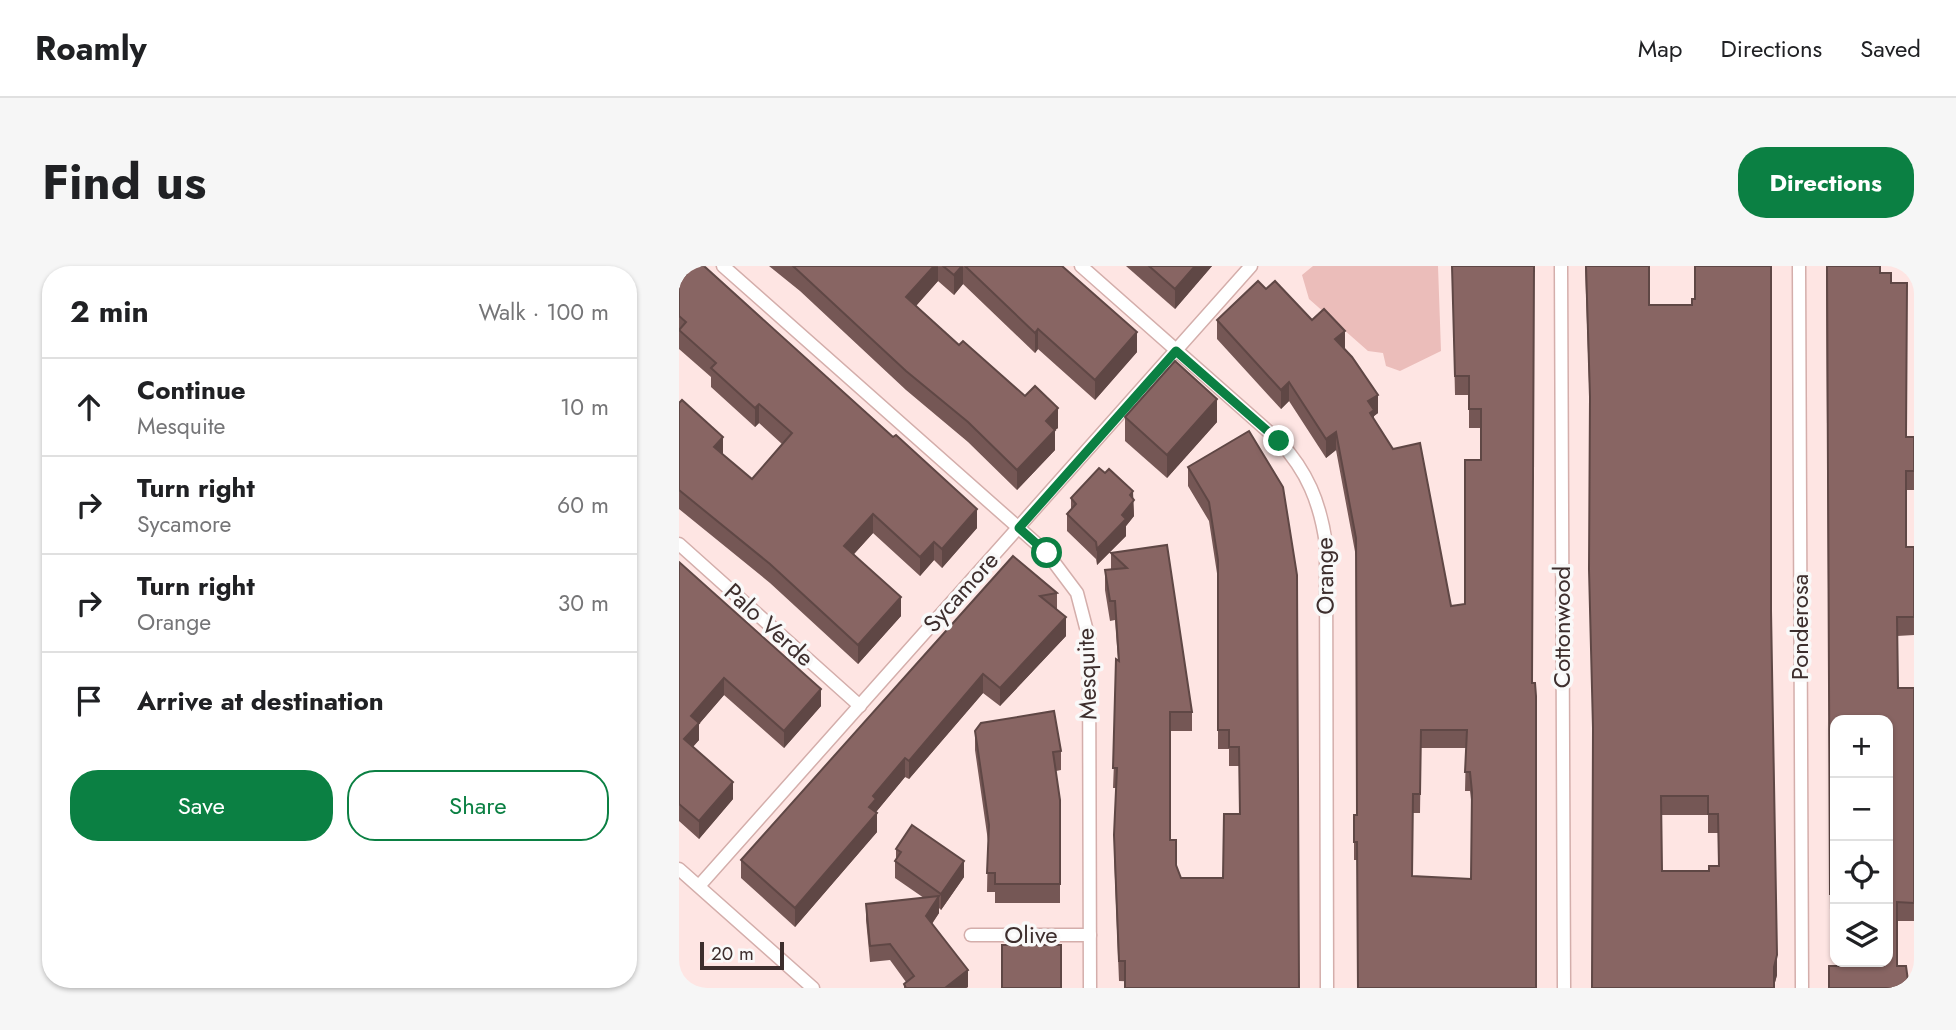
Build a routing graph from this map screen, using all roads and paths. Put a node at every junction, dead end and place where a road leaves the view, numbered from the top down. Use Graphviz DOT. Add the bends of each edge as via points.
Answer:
graph roads {
  1 [pos="723,266"];
  2 [pos="1081,266"];
  3 [pos="1251,266"];
  4 [pos="1561,266"];
  5 [pos="1799,266"];
  6 [pos="1176,351"];
  7 [pos="1019,528"];
  8 [pos="679,544"];
  9 [pos="860,706"];
  10 [pos="679,869"];
  11 [pos="699,886"];
  12 [pos="971,935"];
  13 [pos="1090,935"];
  14 [pos="813,988"];
  15 [pos="1090,988"];
  16 [pos="1327,988"];
  17 [pos="1564,988"];
  18 [pos="1802,988"];
  1 -- 7 [label="lane, Mesquite"];
  2 -- 6 [label="lane, Orange"];
  3 -- 6 [label="lane, Sycamore"];
  4 -- 17 [label="lane, Cottonwood"];
  5 -- 18 [label="lane, Ponderosa"];
  6 -- 7 [label="lane, Sycamore"];
  6 -- 16 [label="lane, Orange" via="1294,457 1317,499 1323,521"];
  7 -- 9 [label="lane, Sycamore"];
  7 -- 13 [label="lane, Mesquite" via="1064,572 1077,593 1089,639"];
  8 -- 9 [label="lane, Palo Verde"];
  9 -- 11 [label="lane, Sycamore"];
  10 -- 11 [label="lane"];
  11 -- 14 [label="lane"];
  12 -- 13 [label="lane, Olive"];
  13 -- 15 [label="lane, Mesquite"];
}
